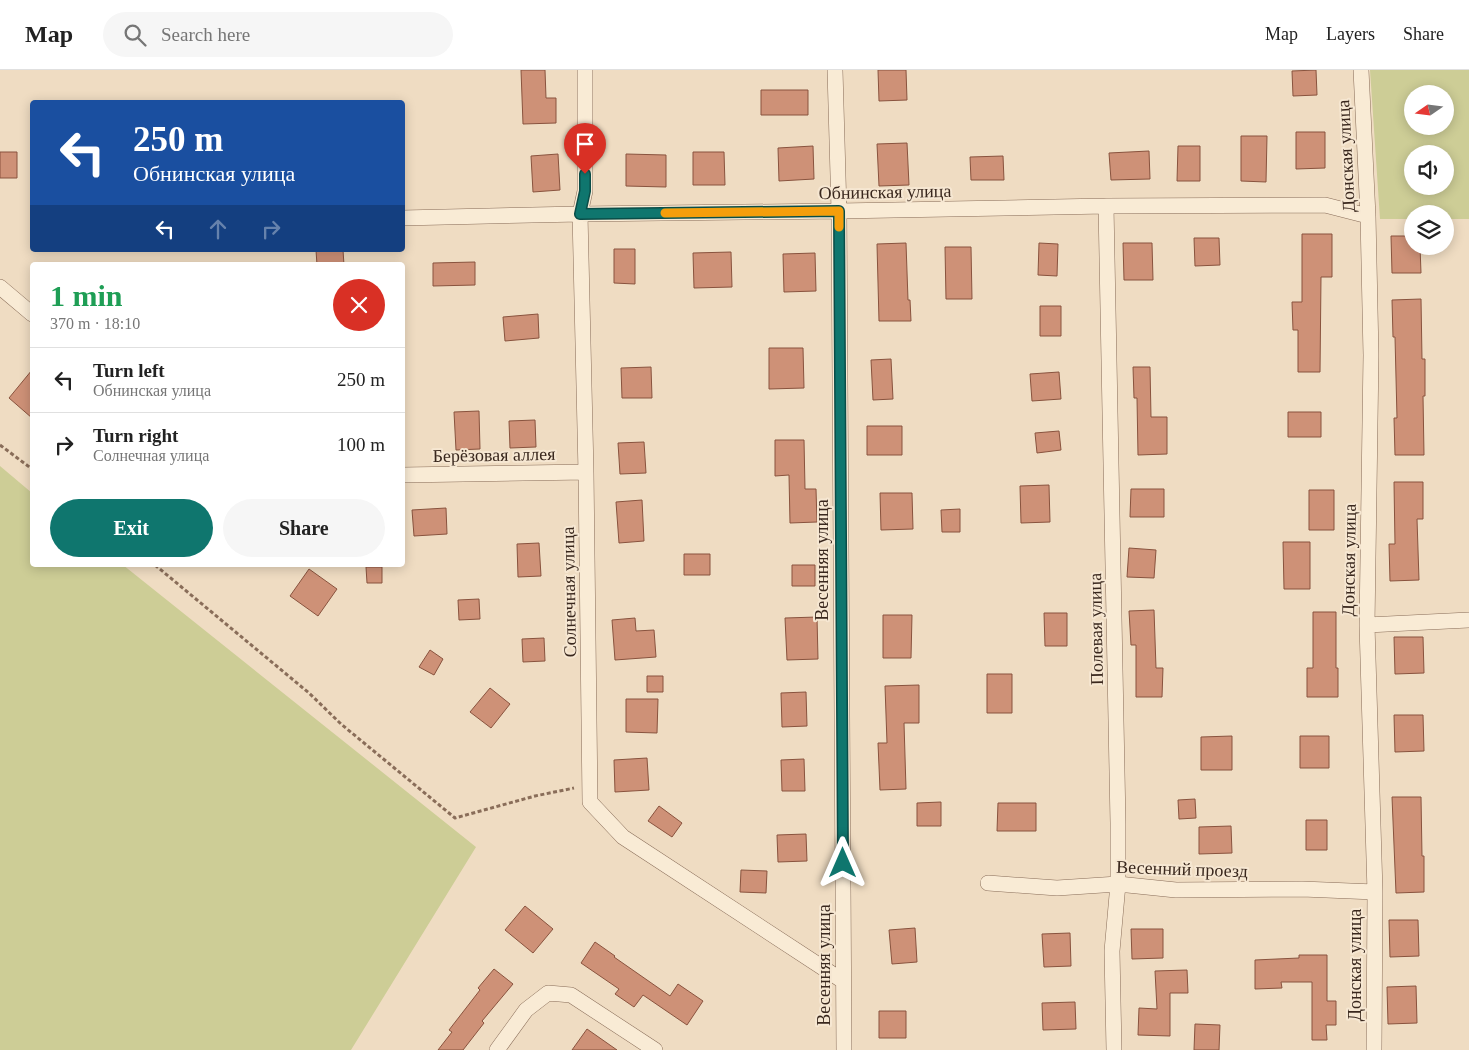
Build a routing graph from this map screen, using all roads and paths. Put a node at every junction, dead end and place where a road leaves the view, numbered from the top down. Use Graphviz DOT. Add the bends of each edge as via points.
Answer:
graph roads {
  1 [pos="585,70"];
  2 [pos="835,70"];
  3 [pos="1361,70"];
  4 [pos="1106,206"];
  5 [pos="839,211"];
  6 [pos="580,214"];
  7 [pos="1368,216"];
  8 [pos="405,218"];
  9 [pos="0,287"];
  10 [pos="30,312"];
  11 [pos="0,445"];
  12 [pos="30,468"];
  13 [pos="586,472"];
  14 [pos="405,475"];
  15 [pos="157,567"];
  16 [pos="1469,620"];
  17 [pos="1367,625"];
  18 [pos="590,785"];
  19 [pos="988,882"];
  20 [pos="1118,884"];
  21 [pos="1375,892"];
  22 [pos="843,982"];
  23 [pos="497,1050"];
  24 [pos="655,1050"];
  25 [pos="844,1050"];
  26 [pos="1114,1050"];
  27 [pos="1374,1050"];
  1 -- 6 [label="street, Солнечная улица" via="585,191"];
  2 -- 5 [label="street, Весенняя улица"];
  3 -- 7 [label="street, Донская улица"];
  4 -- 5 [label="street, Обнинская улица"];
  4 -- 7 [label="street, Обнинская улица" via="1324,205"];
  4 -- 20 [label="street, Полевая улица"];
  5 -- 6 [label="street, Обнинская улица"];
  5 -- 22 [label="street, Весенняя улица"];
  6 -- 8 [label="street, Обнинская улица"];
  6 -- 13 [label="street, Солнечная улица"];
  7 -- 17 [label="street, Донская улица" via="1372,355"];
  9 -- 10 [label="street"];
  11 -- 12 [label="path"];
  13 -- 14 [label="street, Берёзовая аллея"];
  13 -- 18 [label="street, Солнечная улица"];
  15 -- 18 [label="path" via="455,818"];
  16 -- 17 [label="street"];
  17 -- 21 [label="street, Донская улица"];
  18 -- 22 [label="street, Солнечная улица" via="590,802 623,837"];
  19 -- 20 [label="street, Весенний проезд" via="1056,888"];
  20 -- 21 [label="street, Весенний проезд" via="1176,890"];
  20 -- 26 [label="street, Полевая улица" via="1112,951"];
  21 -- 27 [label="street, Донская улица"];
  22 -- 25 [label="street, Весенняя улица"];
  23 -- 24 [label="street" via="526,1010 548,993 571,995"];
}
